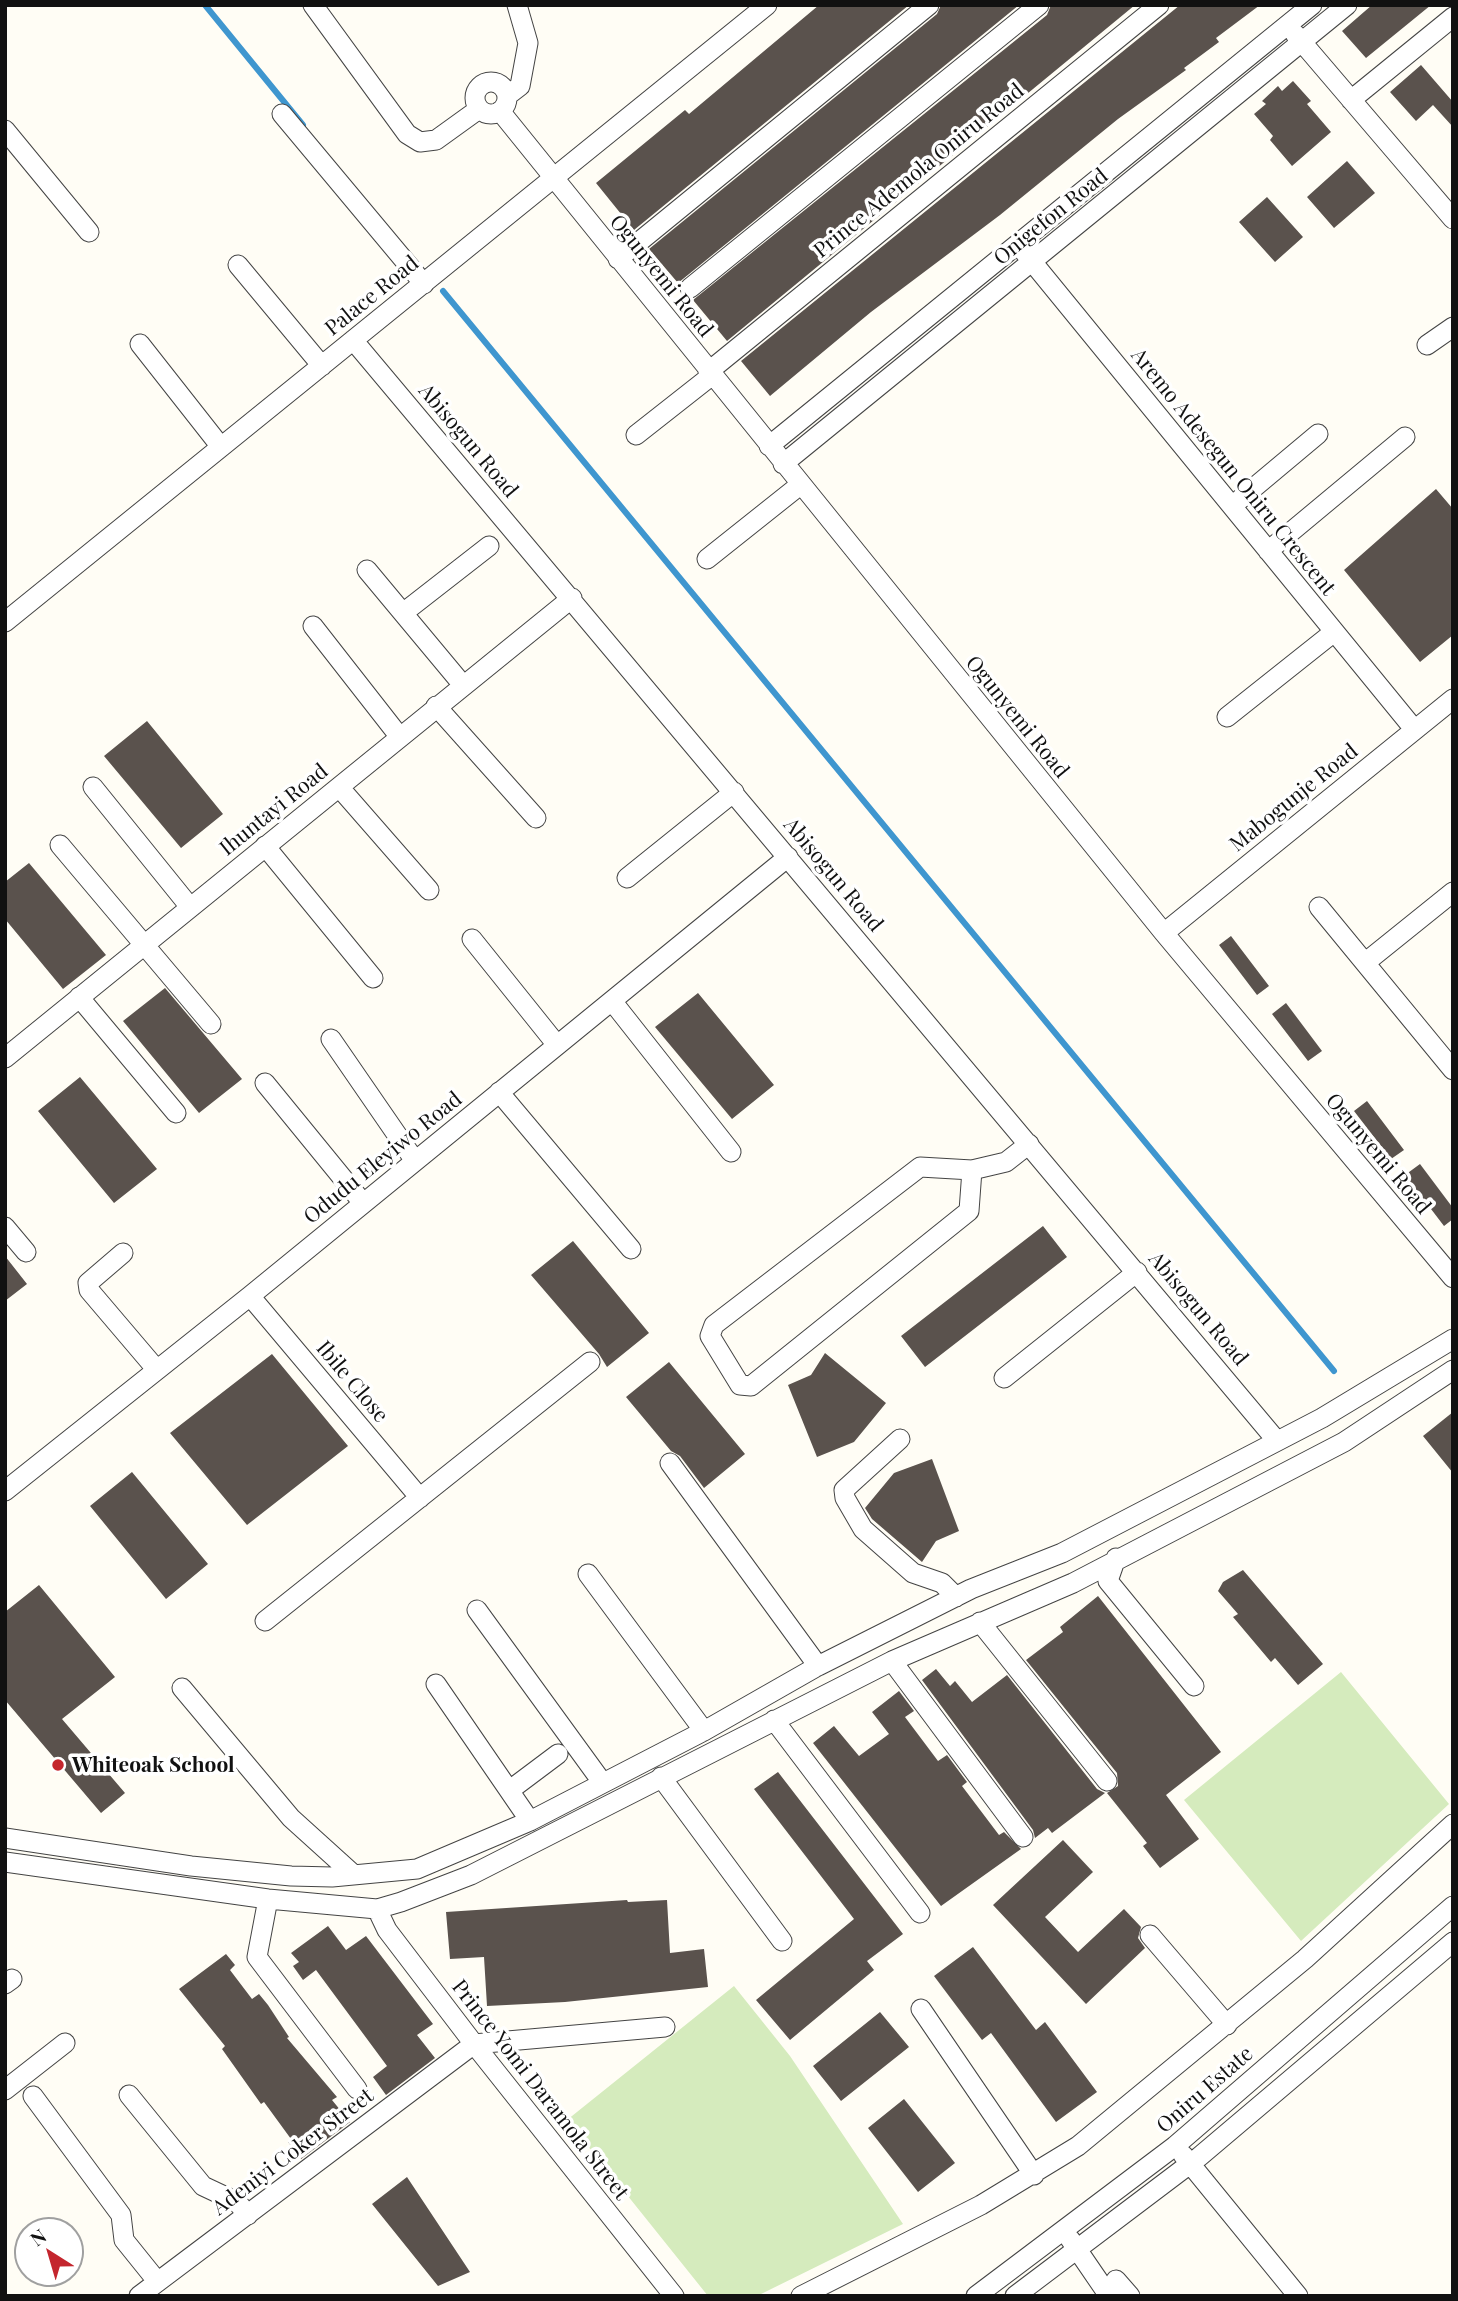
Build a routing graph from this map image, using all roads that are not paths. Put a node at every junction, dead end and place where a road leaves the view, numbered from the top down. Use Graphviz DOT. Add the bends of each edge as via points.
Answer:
graph roads {
  1 [pos="313,5"];
  2 [pos="517,5"];
  3 [pos="767,5"];
  4 [pos="929,5"];
  5 [pos="1039,5"];
  6 [pos="1159,5"];
  7 [pos="1312,5"];
  8 [pos="1347,5"];
  9 [pos="1453,17"];
  10 [pos="1287,26"];
  11 [pos="1302,42"];
  12 [pos="1351,100"];
  13 [pos="503,104"];
  14 [pos="480,109"];
  15 [pos="282,114"];
  16 [pos="5,130"];
  17 [pos="553,179"];
  18 [pos="1453,219"];
  19 [pos="89,232"];
  20 [pos="1017,244"];
  21 [pos="618,259"];
  22 [pos="1032,262"];
  23 [pos="239,265"];
  24 [pos="424,284"];
  25 [pos="690,288"];
  26 [pos="1453,327"];
  27 [pos="353,340"];
  28 [pos="140,344"];
  29 [pos="1427,345"];
  30 [pos="322,366"];
  31 [pos="710,374"];
  32 [pos="1318,434"];
  33 [pos="636,435"];
  34 [pos="1405,437"];
  35 [pos="769,446"];
  36 [pos="221,447"];
  37 [pos="783,464"];
  38 [pos="800,485"];
  39 [pos="1231,506"];
  40 [pos="489,546"];
  41 [pos="1268,551"];
  42 [pos="707,559"];
  43 [pos="367,570"];
  44 [pos="572,598"];
  45 [pos="403,613"];
  46 [pos="6,621"];
  47 [pos="313,626"];
  48 [pos="1334,632"];
  49 [pos="462,684"];
  50 [pos="1453,699"];
  51 [pos="436,706"];
  52 [pos="1227,717"];
  53 [pos="1414,729"];
  54 [pos="399,736"];
  55 [pos="93,786"];
  56 [pos="339,787"];
  57 [pos="734,792"];
  58 [pos="536,818"];
  59 [pos="60,845"];
  60 [pos="265,846"];
  61 [pos="788,857"];
  62 [pos="627,878"];
  63 [pos="429,890"];
  64 [pos="1453,892"];
  65 [pos="190,907"];
  66 [pos="1320,907"];
  67 [pos="1164,933"];
  68 [pos="472,939"];
  69 [pos="143,946"];
  70 [pos="1366,962"];
  71 [pos="373,978"];
  72 [pos="79,998"];
  73 [pos="612,1001"];
  74 [pos="211,1024"];
  75 [pos="331,1039"];
  76 [pos="557,1045"];
  77 [pos="5,1058"];
  78 [pos="1453,1070"];
  79 [pos="265,1083"];
  80 [pos="499,1092"];
  81 [pos="176,1113"];
  82 [pos="1029,1144"];
  83 [pos="731,1152"];
  84 [pos="415,1161"];
  85 [pos="971,1170"];
  86 [pos="363,1203"];
  87 [pos="5,1227"];
  88 [pos="631,1249"];
  89 [pos="26,1252"];
  90 [pos="123,1253"];
  91 [pos="1137,1272"];
  92 [pos="1453,1278"];
  93 [pos="250,1296"];
  94 [pos="1453,1339"];
  95 [pos="590,1362"];
  96 [pos="157,1370"];
  97 [pos="1453,1370"];
  98 [pos="1004,1378"];
  99 [pos="900,1439"];
  100 [pos="1277,1441"];
  101 [pos="670,1463"];
  102 [pos="5,1491"];
  103 [pos="420,1498"];
  104 [pos="1062,1553"];
  105 [pos="1116,1558"];
  106 [pos="588,1574"];
  107 [pos="1073,1583"];
  108 [pos="956,1597"];
  109 [pos="477,1610"];
  110 [pos="264,1621"];
  111 [pos="980,1622"];
  112 [pos="892,1661"];
  113 [pos="818,1666"];
  114 [pos="436,1684"];
  115 [pos="1194,1686"];
  116 [pos="182,1688"];
  117 [pos="774,1720"];
  118 [pos="704,1731"];
  119 [pos="558,1754"];
  120 [pos="661,1777"];
  121 [pos="1107,1781"];
  122 [pos="603,1782"];
  123 [pos="510,1790"];
  124 [pos="530,1821"];
  125 [pos="1453,1824"];
  126 [pos="1024,1837"];
  127 [pos="5,1838"];
  128 [pos="5,1862"];
  129 [pos="354,1875"];
  130 [pos="268,1899"];
  131 [pos="1453,1906"];
  132 [pos="377,1909"];
  133 [pos="920,1913"];
  134 [pos="1150,1935"];
  135 [pos="782,1941"];
  136 [pos="1453,1942"];
  137 [pos="921,2009"];
  138 [pos="1227,2025"];
  139 [pos="665,2027"];
  140 [pos="65,2043"];
  141 [pos="474,2044"];
  142 [pos="357,2089"];
  143 [pos="5,2090"];
  144 [pos="129,2095"];
  145 [pos="33,2096"];
  146 [pos="1175,2146"];
  147 [pos="1190,2164"];
  148 [pos="1034,2175"];
  149 [pos="1212,2210"];
  150 [pos="248,2216"];
  151 [pos="1064,2229"];
  152 [pos="1077,2249"];
  153 [pos="1113,2288"];
  154 [pos="149,2290"];
  155 [pos="674,2296"];
  156 [pos="801,2296"];
  157 [pos="976,2296"];
  158 [pos="1015,2296"];
  159 [pos="1130,2296"];
  160 [pos="1283,2296"];
  161 [pos="1298,2296"];
  1 -- 14 [label="street" via="413,138 436,140"];
  2 -- 13 [label="street" via="528,43 520,86"];
  3 -- 17 [label="street, Palace Road"];
  4 -- 21 [label="street"];
  5 -- 25 [label="street"];
  6 -- 31 [label="street, Prince Ademola Oniru Road"];
  7 -- 10 [label="street, Onigefon Road"];
  8 -- 11 [label="street, Onigefon Road"];
  9 -- 12 [label="street"];
  10 -- 11 [label="street"];
  10 -- 20 [label="street, Onigefon Road"];
  11 -- 12 [label="street"];
  11 -- 22 [label="street, Onigefon Road"];
  12 -- 18 [label="street"];
  13 -- 14 [label="street" via="489,114"];
  13 -- 14 [label="street" via="503,86 487,82 475,94"];
  13 -- 17 [label="street, Ogunyemi Road"];
  15 -- 24 [label="street"];
  16 -- 19 [label="street"];
  17 -- 21 [label="street, Ogunyemi Road"];
  17 -- 24 [label="street, Palace Road"];
  20 -- 22 [label="street, Aremo Adesegun Oniru Crescent"];
  20 -- 35 [label="street, Onigefon Road"];
  21 -- 31 [label="street, Ogunyemi Road"];
  22 -- 37 [label="street, Onigefon Road"];
  22 -- 39 [label="street, Aremo Adesegun Oniru Crescent"];
  23 -- 30 [label="street"];
  24 -- 27 [label="street, Palace Road"];
  26 -- 29 [label="street"];
  27 -- 30 [label="street, Palace Road"];
  27 -- 44 [label="street, Abisogun Road"];
  28 -- 36 [label="street"];
  30 -- 36 [label="street, Palace Road"];
  31 -- 33 [label="street, Prince Ademola Oniru Road"];
  31 -- 35 [label="street, Ogunyemi Road"];
  32 -- 39 [label="street"];
  34 -- 41 [label="street"];
  35 -- 37 [label="street, Ogunyemi Road"];
  36 -- 46 [label="street, Palace Road"];
  37 -- 38 [label="street, Ogunyemi Road"];
  38 -- 42 [label="street"];
  38 -- 67 [label="street, Ogunyemi Road"];
  39 -- 41 [label="street, Aremo Adesegun Oniru Crescent"];
  40 -- 45 [label="street"];
  41 -- 48 [label="street, Aremo Adesegun Oniru Crescent"];
  43 -- 45 [label="street"];
  44 -- 49 [label="street, Ihuntayi Road"];
  44 -- 57 [label="street, Abisogun Road"];
  45 -- 49 [label="street"];
  47 -- 54 [label="street"];
  48 -- 52 [label="street"];
  48 -- 53 [label="street, Aremo Adesegun Oniru Crescent"];
  49 -- 51 [label="street, Ihuntayi Road"];
  50 -- 53 [label="street, Mabogunje Road"];
  51 -- 54 [label="street, Ihuntayi Road"];
  51 -- 58 [label="street"];
  53 -- 67 [label="street, Mabogunje Road"];
  54 -- 56 [label="street, Ihuntayi Road"];
  55 -- 65 [label="street"];
  56 -- 60 [label="street, Ihuntayi Road"];
  56 -- 63 [label="street"];
  57 -- 61 [label="street, Abisogun Road"];
  57 -- 62 [label="street"];
  59 -- 69 [label="street"];
  60 -- 65 [label="street, Ihuntayi Road"];
  60 -- 71 [label="street"];
  61 -- 73 [label="street, Odudu Eleyiwo Road"];
  61 -- 82 [label="street, Abisogun Road"];
  64 -- 70 [label="street"];
  65 -- 69 [label="street, Ihuntayi Road"];
  66 -- 70 [label="street"];
  67 -- 92 [label="street, Ogunyemi Road"];
  68 -- 76 [label="street"];
  69 -- 72 [label="street, Ihuntayi Road"];
  69 -- 74 [label="street"];
  70 -- 78 [label="street"];
  72 -- 77 [label="street, Ihuntayi Road"];
  72 -- 81 [label="street"];
  73 -- 76 [label="street, Odudu Eleyiwo Road"];
  73 -- 83 [label="street"];
  75 -- 84 [label="street"];
  76 -- 80 [label="street, Odudu Eleyiwo Road"];
  79 -- 86 [label="street"];
  80 -- 84 [label="street, Odudu Eleyiwo Road"];
  80 -- 88 [label="street"];
  82 -- 85 [label="street" via="1006,1162"];
  82 -- 91 [label="street, Abisogun Road"];
  84 -- 86 [label="street, Odudu Eleyiwo Road"];
  85 -- 85 [label="street" via="920,1167 713,1325 710,1335 740,1385 751,1386 969,1211"];
  86 -- 93 [label="street, Odudu Eleyiwo Road"];
  87 -- 89 [label="street"];
  90 -- 96 [label="street" via="88,1283 89,1290"];
  91 -- 98 [label="street"];
  91 -- 100 [label="street, Abisogun Road"];
  93 -- 96 [label="street, Odudu Eleyiwo Road"];
  93 -- 103 [label="street, Ibile Close"];
  94 -- 100 [label="street"];
  95 -- 103 [label="street"];
  96 -- 102 [label="street, Odudu Eleyiwo Road"];
  97 -- 105 [label="street" via="1343,1442"];
  99 -- 108 [label="street" via="844,1490 845,1498 863,1528 913,1573 942,1583"];
  100 -- 104 [label="street"];
  101 -- 113 [label="street"];
  103 -- 110 [label="street"];
  104 -- 107 [label="street"];
  104 -- 108 [label="street"];
  105 -- 107 [label="street"];
  105 -- 115 [label="street" via="1108,1581"];
  106 -- 118 [label="street"];
  107 -- 111 [label="street"];
  108 -- 113 [label="street"];
  109 -- 122 [label="street"];
  111 -- 112 [label="street"];
  111 -- 121 [label="street"];
  112 -- 117 [label="street"];
  112 -- 126 [label="street"];
  113 -- 118 [label="street"];
  114 -- 123 [label="street"];
  116 -- 129 [label="street" via="291,1818"];
  117 -- 120 [label="street"];
  117 -- 133 [label="street"];
  118 -- 122 [label="street"];
  119 -- 123 [label="street"];
  120 -- 132 [label="street" via="471,1875"];
  120 -- 135 [label="street"];
  122 -- 124 [label="street"];
  123 -- 124 [label="street"];
  124 -- 129 [label="street" via="417,1869"];
  125 -- 138 [label="street"];
  127 -- 129 [label="street" via="191,1866 291,1876"];
  128 -- 130 [label="street"];
  130 -- 132 [label="street"];
  130 -- 142 [label="street" via="257,1957"];
  131 -- 146 [label="street, Oniru Estate"];
  132 -- 141 [label="street, Prince Yomi Daramola Street" via="387,1930"];
  134 -- 138 [label="street"];
  136 -- 147 [label="street"];
  137 -- 148 [label="street"];
  138 -- 148 [label="street" via="1078,2146"];
  139 -- 141 [label="street"];
  140 -- 143 [label="street"];
  141 -- 150 [label="street, Adeniyi Coker Street"];
  141 -- 155 [label="street, Prince Yomi Daramola Street"];
  144 -- 150 [label="street" via="203,2186 237,2202"];
  145 -- 154 [label="street" via="121,2215 124,2240"];
  146 -- 147 [label="street"];
  146 -- 151 [label="street, Oniru Estate"];
  147 -- 152 [label="street"];
  147 -- 161 [label="street"];
  148 -- 156 [label="street"];
  149 -- 160 [label="street"];
  150 -- 154 [label="street, Adeniyi Coker Street"];
  151 -- 152 [label="street"];
  151 -- 157 [label="street, Oniru Estate"];
  152 -- 153 [label="street"];
  152 -- 158 [label="street"];
  153 -- 159 [label="street"];
}
